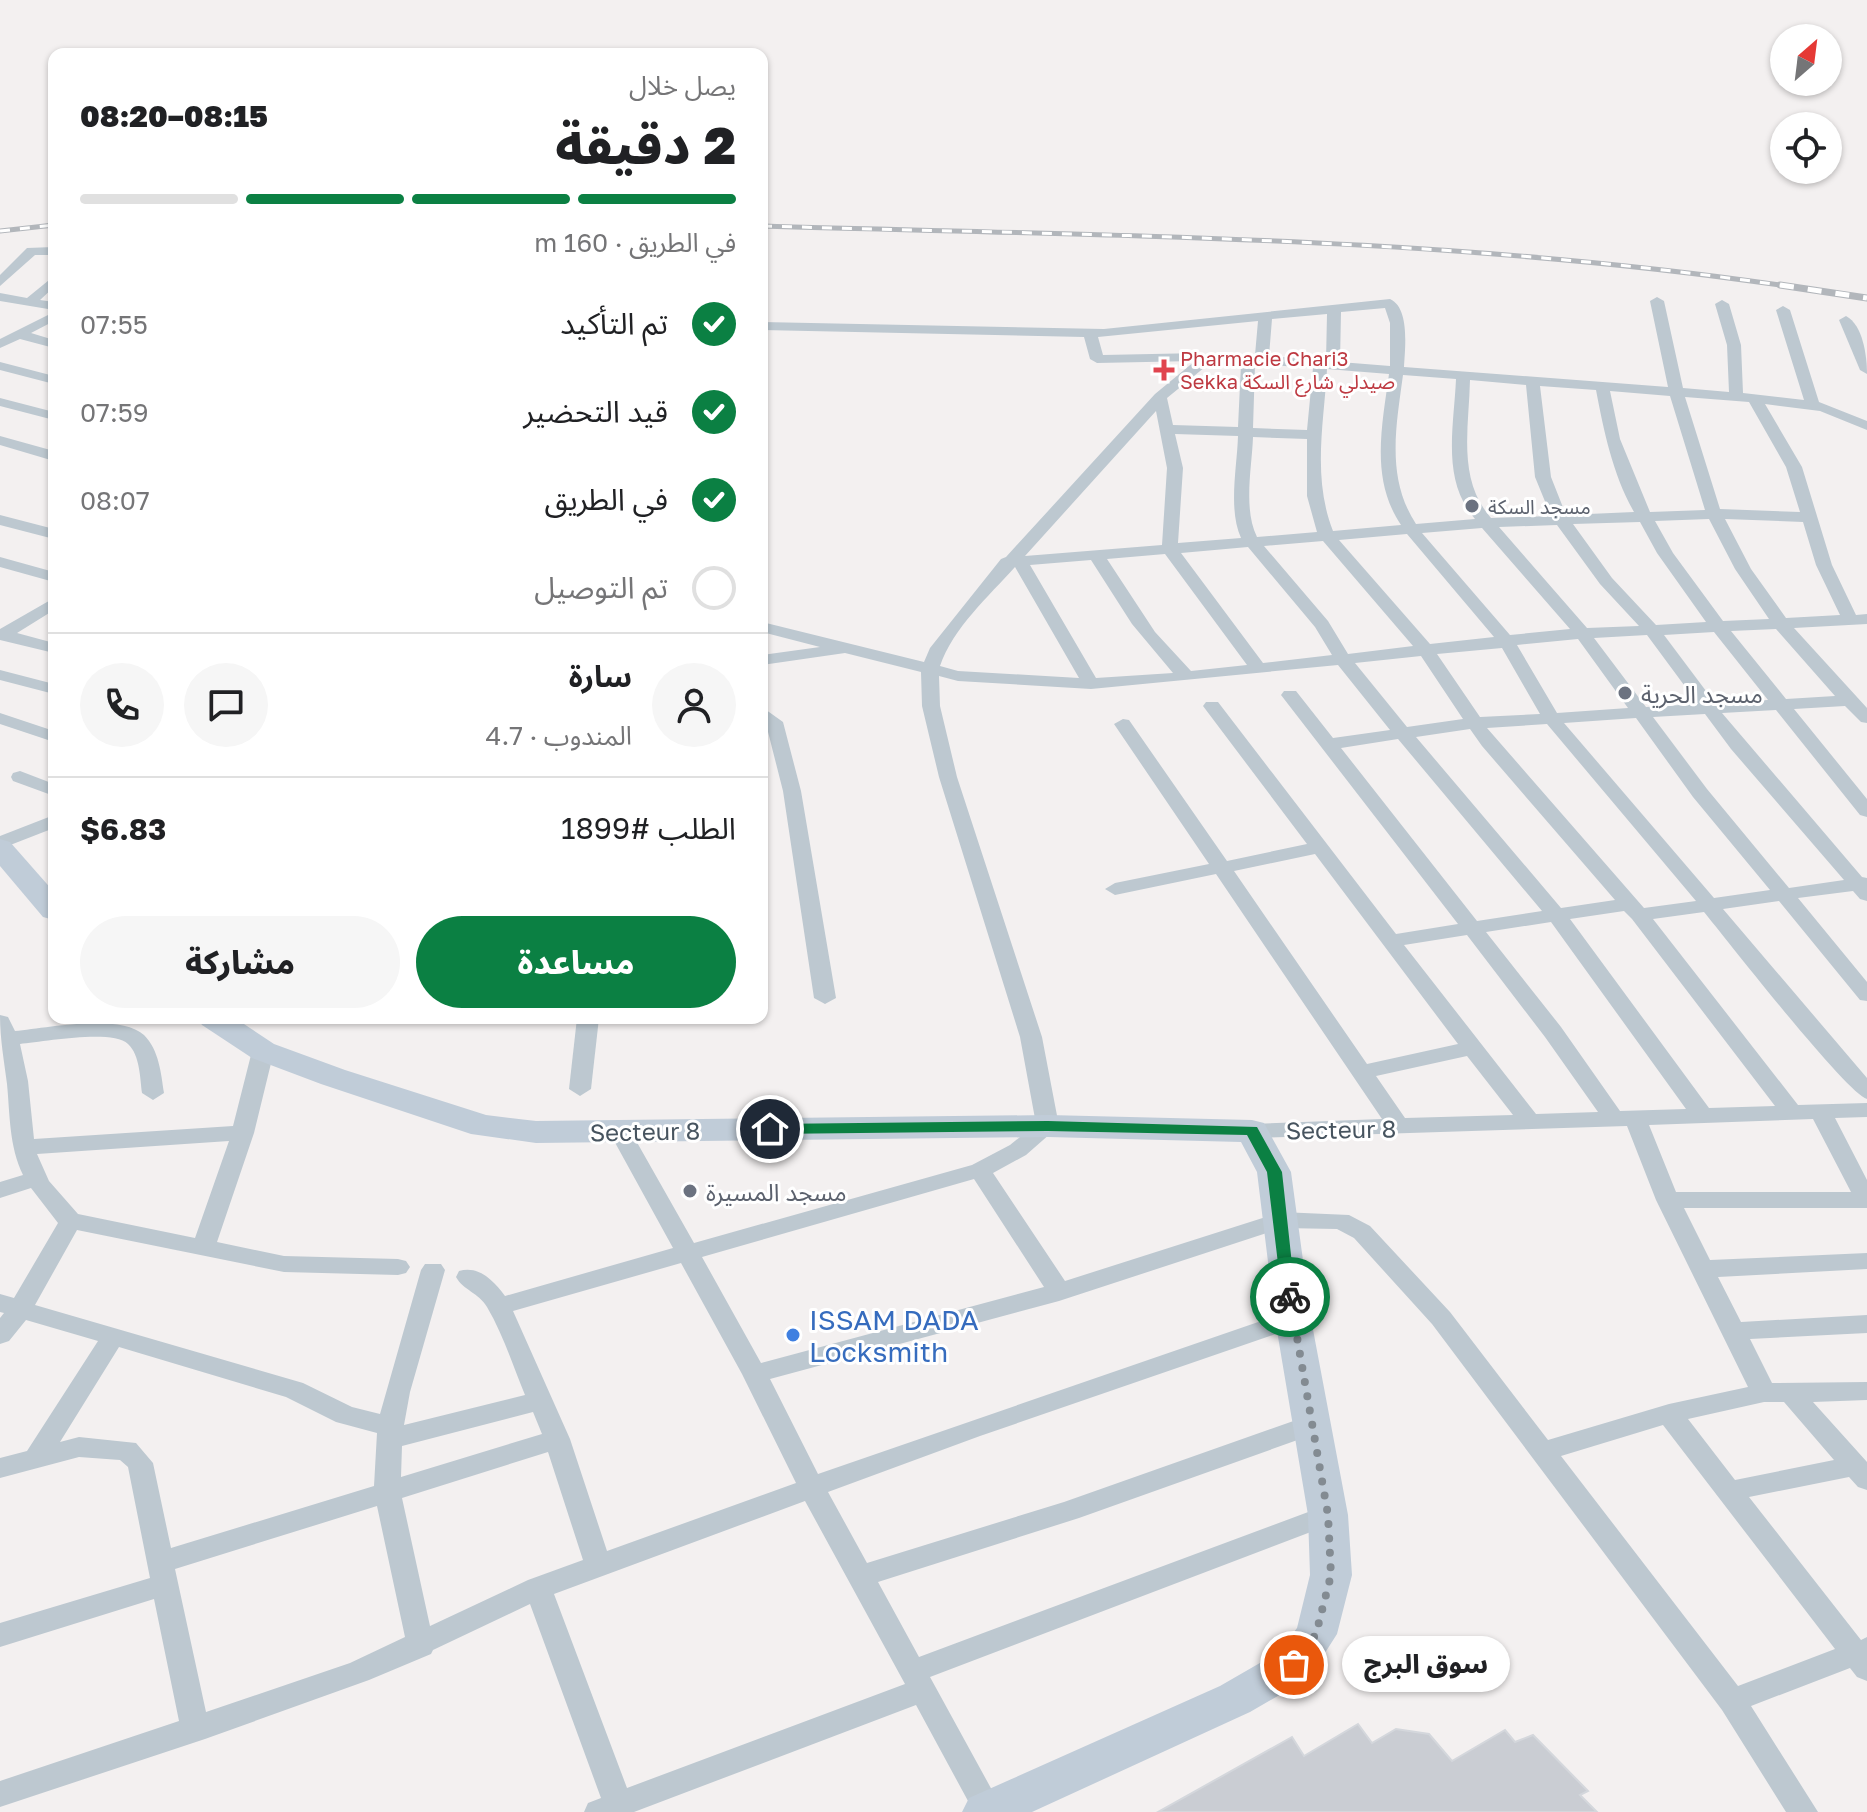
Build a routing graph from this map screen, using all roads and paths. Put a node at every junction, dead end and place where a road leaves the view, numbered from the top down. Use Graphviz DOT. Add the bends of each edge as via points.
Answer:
graph roads {
  1 [pos="48,251"];
  2 [pos="0,282"];
  3 [pos="48,286"];
  4 [pos="0,297"];
  5 [pos="1657,301"];
  6 [pos="30,302"];
  7 [pos="1722,304"];
  8 [pos="1783,310"];
  9 [pos="48,311"];
  10 [pos="1334,311"];
  11 [pos="48,317"];
  12 [pos="1265,317"];
  13 [pos="1846,320"];
  14 [pos="768,326"];
  15 [pos="1090,332"];
  16 [pos="18,334"];
  17 [pos="48,342"];
  18 [pos="0,344"];
  19 [pos="1202,345"];
  20 [pos="1255,360"];
  21 [pos="1326,364"];
  22 [pos="0,366"];
  23 [pos="1395,369"];
  24 [pos="1867,370"];
  25 [pos="1463,374"];
  26 [pos="48,378"];
  27 [pos="1532,379"];
  28 [pos="1602,385"];
  29 [pos="1676,392"];
  30 [pos="1736,396"];
  31 [pos="1160,397"];
  32 [pos="1754,398"];
  33 [pos="0,402"];
  34 [pos="1813,405"];
  35 [pos="48,414"];
  36 [pos="1867,426"];
  37 [pos="1169,429"];
  38 [pos="1247,432"];
  39 [pos="1317,435"];
  40 [pos="0,440"];
  41 [pos="48,454"];
  42 [pos="1715,514"];
  43 [pos="1644,516"];
  44 [pos="1808,517"];
  45 [pos="0,520"];
  46 [pos="1561,520"];
  47 [pos="1485,523"];
  48 [pos="23,526"];
  49 [pos="1411,528"];
  50 [pos="48,532"];
  51 [pos="1326,534"];
  52 [pos="0,540"];
  53 [pos="1250,540"];
  54 [pos="1170,549"];
  55 [pos="1097,556"];
  56 [pos="0,562"];
  57 [pos="1014,563"];
  58 [pos="48,575"];
  59 [pos="48,607"];
  60 [pos="1858,619"];
  61 [pos="1780,621"];
  62 [pos="1716,624"];
  63 [pos="768,628"];
  64 [pos="1651,629"];
  65 [pos="1582,633"];
  66 [pos="1,634"];
  67 [pos="1505,639"];
  68 [pos="48,646"];
  69 [pos="851,647"];
  70 [pos="1424,648"];
  71 [pos="768,659"];
  72 [pos="1343,660"];
  73 [pos="1258,668"];
  74 [pos="930,669"];
  75 [pos="0,675"];
  76 [pos="1187,677"];
  77 [pos="1091,684"];
  78 [pos="48,687"];
  79 [pos="1290,695"];
  80 [pos="1849,700"];
  81 [pos="1781,704"];
  82 [pos="1212,706"];
  83 [pos="1708,708"];
  84 [pos="1639,713"];
  85 [pos="768,717"];
  86 [pos="1552,718"];
  87 [pos="1867,718"];
  88 [pos="1474,723"];
  89 [pos="5,724"];
  90 [pos="1123,724"];
  91 [pos="1401,731"];
  92 [pos="48,735"];
  93 [pos="1327,744"];
  94 [pos="20,777"];
  95 [pos="48,788"];
  96 [pos="1867,811"];
  97 [pos="48,824"];
  98 [pos="0,846"];
  99 [pos="1318,848"];
  100 [pos="1222,867"];
  101 [pos="1863,887"];
  102 [pos="1115,889"];
  103 [pos="1781,893"];
  104 [pos="48,904"];
  105 [pos="1708,905"];
  106 [pos="1634,910"];
  107 [pos="1557,916"];
  108 [pos="1474,929"];
  109 [pos="1390,941"];
  110 [pos="1867,995"];
  111 [pos="825,998"];
  112 [pos="222,1024"];
  113 [pos="587,1024"];
  114 [pos="5,1030"];
  115 [pos="1472,1048"];
  116 [pos="263,1051"];
  117 [pos="8,1067"];
  118 [pos="1362,1072"];
  119 [pos="580,1089"];
  120 [pos="1867,1092"];
  121 [pos="153,1093"];
  122 [pos="1867,1110"];
  123 [pos="1821,1112"];
  124 [pos="1792,1113"];
  125 [pos="1704,1117"];
  126 [pos="1626,1120"];
  127 [pos="1531,1123"];
  128 [pos="1048,1126"];
  129 [pos="618,1128"];
  130 [pos="1400,1128"];
  131 [pos="1252,1131"];
  132 [pos="243,1133"];
  133 [pos="23,1147"];
  134 [pos="980,1170"];
  135 [pos="38,1178"];
  136 [pos="0,1190"];
  137 [pos="1867,1198"];
  138 [pos="1668,1200"];
  139 [pos="1281,1220"];
  140 [pos="71,1221"];
  141 [pos="204,1246"];
  142 [pos="684,1251"];
  143 [pos="1867,1261"];
  144 [pos="398,1267"];
  145 [pos="1703,1269"];
  146 [pos="433,1270"];
  147 [pos="468,1277"];
  148 [pos="1059,1292"];
  149 [pos="10,1306"];
  150 [pos="499,1306"];
  151 [pos="1293,1319"];
  152 [pos="1867,1324"];
  153 [pos="1732,1331"];
  154 [pos="0,1335"];
  155 [pos="113,1337"];
  156 [pos="755,1374"];
  157 [pos="1867,1391"];
  158 [pos="1776,1392"];
  159 [pos="540,1401"];
  160 [pos="1669,1414"];
  161 [pos="1311,1425"];
  162 [pos="390,1433"];
  163 [pos="557,1439"];
  164 [pos="1542,1452"];
  165 [pos="36,1458"];
  166 [pos="0,1468"];
  167 [pos="1861,1473"];
  168 [pos="812,1488"];
  169 [pos="1729,1491"];
  170 [pos="387,1492"];
  171 [pos="1328,1515"];
  172 [pos="598,1565"];
  173 [pos="162,1574"];
  174 [pos="862,1576"];
  175 [pos="538,1588"];
  176 [pos="0,1635"];
  177 [pos="421,1646"];
  178 [pos="1863,1657"];
  179 [pos="918,1680"];
  180 [pos="1732,1701"];
  181 [pos="195,1730"];
  182 [pos="0,1794"];
  183 [pos="608,1808"];
  184 [pos="987,1811"];
  185 [pos="1803,1812"];
  1 -- 2 [label="street" via="32,251"];
  3 -- 6 [label="street"];
  4 -- 6 [label="street"];
  5 -- 29 [label="street"];
  6 -- 9 [label="street"];
  7 -- 30 [label="street" via="1734,345"];
  8 -- 34 [label="street"];
  10 -- 12 [label="street"];
  10 -- 21 [label="street"];
  10 -- 23 [label="street" via="1390,303 1398,333"];
  11 -- 16 [label="street"];
  12 -- 19 [label="street"];
  12 -- 20 [label="street"];
  13 -- 24 [label="street"];
  14 -- 15 [label="street"];
  15 -- 19 [label="street"];
  15 -- 19 [label="street" via="1097,359"];
  16 -- 17 [label="street"];
  16 -- 18 [label="street"];
  19 -- 20 [label="street"];
  19 -- 31 [label="street"];
  20 -- 21 [label="street"];
  20 -- 38 [label="street"];
  21 -- 23 [label="street"];
  21 -- 39 [label="street"];
  22 -- 26 [label="street"];
  23 -- 25 [label="street"];
  23 -- 49 [label="street" via="1389,472 1395,499"];
  25 -- 27 [label="street"];
  25 -- 47 [label="street" via="1464,491"];
  27 -- 28 [label="street"];
  27 -- 46 [label="street" via="1543,477"];
  28 -- 29 [label="street"];
  28 -- 43 [label="street" via="1613,439"];
  29 -- 30 [label="street"];
  29 -- 42 [label="street"];
  30 -- 32 [label="street"];
  31 -- 37 [label="street"];
  31 -- 57 [label="street"];
  32 -- 34 [label="street"];
  32 -- 44 [label="street" via="1794,467"];
  33 -- 35 [label="street"];
  34 -- 36 [label="street"];
  37 -- 38 [label="street"];
  37 -- 54 [label="street" via="1175,468"];
  38 -- 39 [label="street"];
  38 -- 53 [label="street" via="1243,505"];
  39 -- 51 [label="street" via="1317,511"];
  40 -- 41 [label="street"];
  42 -- 43 [label="street"];
  42 -- 44 [label="street"];
  42 -- 61 [label="street"];
  43 -- 46 [label="street"];
  43 -- 62 [label="street"];
  44 -- 60 [label="street" via="1824,565"];
  45 -- 48 [label="street"];
  46 -- 47 [label="street"];
  46 -- 64 [label="street" via="1606,581"];
  47 -- 49 [label="street"];
  47 -- 65 [label="street"];
  48 -- 50 [label="street"];
  48 -- 52 [label="street"];
  49 -- 51 [label="street"];
  49 -- 67 [label="street"];
  51 -- 53 [label="street"];
  51 -- 70 [label="street"];
  53 -- 54 [label="street"];
  53 -- 72 [label="street" via="1322,625"];
  54 -- 55 [label="street"];
  54 -- 73 [label="street"];
  55 -- 57 [label="street"];
  55 -- 76 [label="street" via="1135,618"];
  56 -- 58 [label="street"];
  57 -- 74 [label="street" via="949,632"];
  57 -- 77 [label="street"];
  59 -- 66 [label="street"];
  60 -- 61 [label="street"];
  61 -- 62 [label="street"];
  61 -- 80 [label="street"];
  62 -- 64 [label="street"];
  62 -- 81 [label="street"];
  63 -- 69 [label="street"];
  64 -- 65 [label="street"];
  64 -- 83 [label="street"];
  65 -- 67 [label="street"];
  65 -- 84 [label="street"];
  66 -- 68 [label="street"];
  67 -- 70 [label="street"];
  67 -- 86 [label="street"];
  69 -- 71 [label="street"];
  69 -- 74 [label="street"];
  70 -- 72 [label="street"];
  70 -- 88 [label="street"];
  72 -- 73 [label="street"];
  72 -- 91 [label="street"];
  73 -- 76 [label="street"];
  74 -- 77 [label="street" via="988,680"];
  74 -- 128 [label="street" via="931,706 948,777 1031,1037"];
  75 -- 78 [label="street"];
  76 -- 77 [label="street"];
  79 -- 93 [label="street"];
  80 -- 81 [label="street"];
  80 -- 87 [label="street"];
  81 -- 83 [label="street"];
  81 -- 96 [label="street"];
  82 -- 99 [label="street"];
  83 -- 84 [label="street"];
  83 -- 101 [label="street"];
  84 -- 86 [label="street"];
  84 -- 103 [label="street"];
  85 -- 111 [label="street" via="774,722 792,791"];
  86 -- 88 [label="street"];
  86 -- 105 [label="street"];
  88 -- 91 [label="street"];
  88 -- 106 [label="street"];
  89 -- 92 [label="street"];
  90 -- 100 [label="street"];
  91 -- 93 [label="street"];
  91 -- 107 [label="street"];
  93 -- 108 [label="street"];
  94 -- 95 [label="street"];
  97 -- 98 [label="street"];
  98 -- 104 [label="street"];
  99 -- 100 [label="street"];
  99 -- 109 [label="street"];
  100 -- 102 [label="street"];
  100 -- 118 [label="street"];
  101 -- 103 [label="street"];
  103 -- 105 [label="street"];
  103 -- 110 [label="street"];
  105 -- 106 [label="street"];
  105 -- 120 [label="street"];
  106 -- 107 [label="street"];
  106 -- 124 [label="street"];
  107 -- 108 [label="street"];
  107 -- 125 [label="street"];
  108 -- 109 [label="street"];
  108 -- 126 [label="street"];
  109 -- 115 [label="street"];
  112 -- 116 [label="street, Secteur 8"];
  113 -- 119 [label="street"];
  114 -- 117 [label="street"];
  114 -- 121 [label="street" via="124,1031 144,1049"];
  115 -- 118 [label="street"];
  115 -- 127 [label="street"];
  116 -- 129 [label="street, Secteur 8" via="483,1126 536,1132"];
  116 -- 132 [label="street"];
  117 -- 133 [label="street"];
  118 -- 130 [label="street"];
  122 -- 123 [label="street, Secteur 8"];
  123 -- 124 [label="street, Secteur 8"];
  123 -- 137 [label="street"];
  124 -- 125 [label="street, Secteur 8"];
  125 -- 126 [label="street, Secteur 8"];
  126 -- 127 [label="street, Secteur 8"];
  126 -- 138 [label="street"];
  127 -- 130 [label="street, Secteur 8"];
  128 -- 129 [label="street, Secteur 8"];
  128 -- 131 [label="street, Secteur 8"];
  128 -- 134 [label="street"];
  129 -- 142 [label="street"];
  130 -- 131 [label="street, Secteur 8"];
  131 -- 139 [label="street" via="1274,1172"];
  132 -- 133 [label="street"];
  132 -- 141 [label="street"];
  133 -- 135 [label="street"];
  134 -- 142 [label="street"];
  134 -- 148 [label="street"];
  135 -- 136 [label="street"];
  135 -- 140 [label="street" via="52,1205"];
  137 -- 138 [label="street"];
  138 -- 145 [label="street"];
  139 -- 148 [label="street"];
  139 -- 151 [label="street"];
  139 -- 164 [label="street" via="1341,1221 1362,1232 1441,1318"];
  140 -- 141 [label="street"];
  140 -- 149 [label="street"];
  141 -- 144 [label="street" via="284,1264"];
  142 -- 150 [label="street"];
  142 -- 156 [label="street"];
  143 -- 145 [label="street"];
  145 -- 153 [label="street"];
  146 -- 162 [label="street"];
  147 -- 150 [label="street" via="486,1287"];
  148 -- 156 [label="street"];
  149 -- 154 [label="street"];
  149 -- 155 [label="street"];
  150 -- 159 [label="street"];
  151 -- 161 [label="street"];
  151 -- 168 [label="street"];
  152 -- 153 [label="street"];
  153 -- 158 [label="street"];
  155 -- 162 [label="street" via="294,1390"];
  155 -- 165 [label="street"];
  156 -- 168 [label="street"];
  157 -- 158 [label="street"];
  158 -- 160 [label="street"];
  158 -- 167 [label="street"];
  159 -- 162 [label="street"];
  159 -- 163 [label="street"];
  160 -- 164 [label="street"];
  160 -- 169 [label="street"];
  161 -- 171 [label="street"];
  161 -- 174 [label="street" via="1070,1511"];
  162 -- 170 [label="street"];
  163 -- 170 [label="street"];
  163 -- 172 [label="street"];
  164 -- 180 [label="street"];
  165 -- 166 [label="street"];
  165 -- 173 [label="street" via="79,1447 127,1450 140,1463"];
  167 -- 169 [label="street"];
  168 -- 172 [label="street"];
  168 -- 174 [label="street"];
  169 -- 178 [label="street"];
  170 -- 173 [label="street"];
  170 -- 177 [label="street"];
  171 -- 179 [label="street"];
  171 -- 184 [label="street" via="1331,1575 1316,1634 1294,1665 1235,1699"];
  172 -- 175 [label="street"];
  173 -- 176 [label="street"];
  173 -- 181 [label="street"];
  174 -- 179 [label="street"];
  175 -- 177 [label="street"];
  175 -- 183 [label="street"];
  177 -- 181 [label="street"];
  178 -- 180 [label="street"];
  179 -- 183 [label="street"];
  179 -- 184 [label="street"];
  180 -- 185 [label="street"];
  181 -- 182 [label="street"];
}
